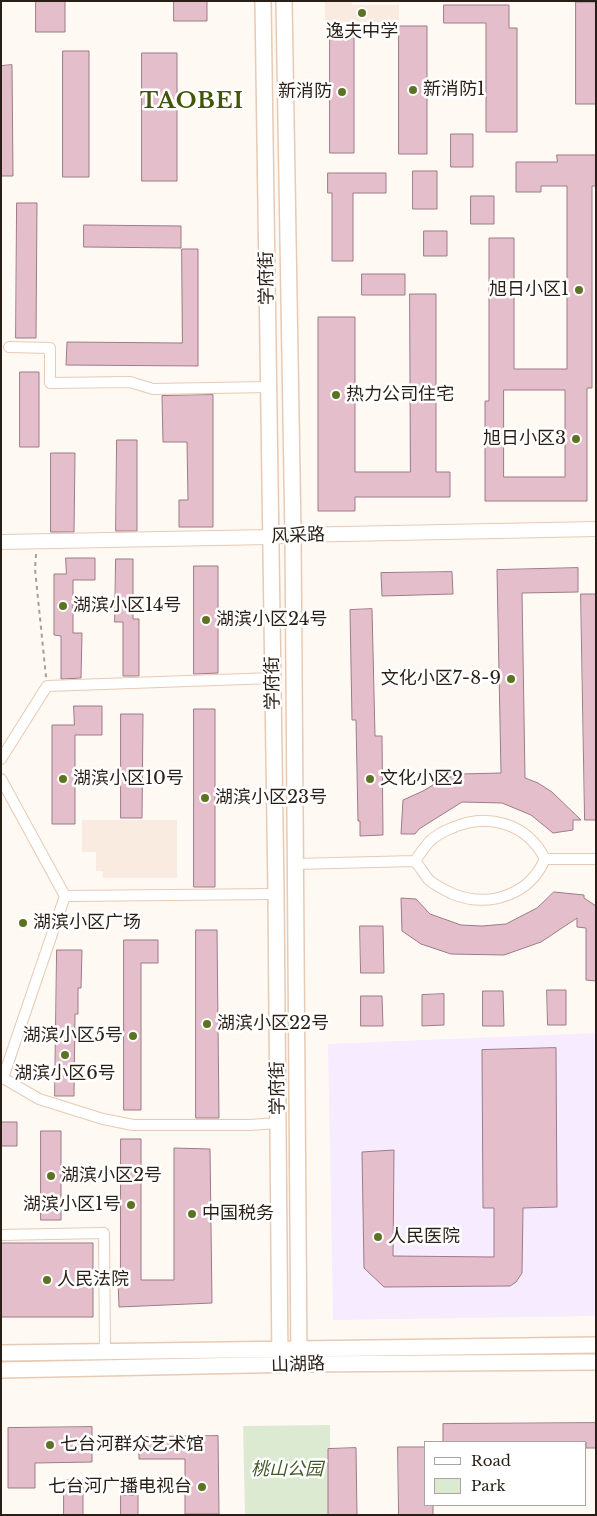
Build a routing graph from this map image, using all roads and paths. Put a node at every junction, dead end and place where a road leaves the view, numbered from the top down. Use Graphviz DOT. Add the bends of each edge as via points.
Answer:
graph roads {
  1 [pos="263,1"];
  2 [pos="284,1"];
  3 [pos="9,347"];
  4 [pos="269,387"];
  5 [pos="596,530"];
  6 [pos="293,535"];
  7 [pos="271,537"];
  8 [pos="1,542"];
  9 [pos="36,542"];
  10 [pos="273,678"];
  11 [pos="47,686"];
  12 [pos="1,759"];
  13 [pos="1,779"];
  14 [pos="596,858"];
  15 [pos="545,859"];
  16 [pos="415,861"];
  17 [pos="295,864"];
  18 [pos="276,894"];
  19 [pos="65,896"];
  20 [pos="297,965"];
  21 [pos="277,966"];
  22 [pos="2,1078"];
  23 [pos="278,1123"];
  24 [pos="1,1235"];
  25 [pos="596,1345"];
  26 [pos="279,1350"];
  27 [pos="105,1351"];
  28 [pos="1,1353"];
  29 [pos="299,1357"];
  30 [pos="596,1362"];
  31 [pos="280,1366"];
  32 [pos="1,1370"];
  1 -- 4 [label="main road, 学府街"];
  2 -- 6 [label="main road, 学府街"];
  3 -- 4 [label="street" via="50,348 50,383 130,382 153,389"];
  4 -- 7 [label="main road, 学府街"];
  5 -- 6 [label="main road, 风采路"];
  6 -- 7 [label="main road, 风采路"];
  6 -- 17 [label="main road, 学府街"];
  7 -- 9 [label="main road, 风采路"];
  7 -- 10 [label="main road, 学府街"];
  8 -- 9 [label="main road, 风采路"];
  9 -- 11 [label="path" via="35,569"];
  10 -- 11 [label="street"];
  10 -- 18 [label="main road, 学府街"];
  11 -- 12 [label="street"];
  13 -- 19 [label="street"];
  14 -- 15 [label="street"];
  15 -- 16 [label="street" via="535,844 508,825 478,820 443,832 429,842"];
  15 -- 16 [label="street" via="536,875 509,895 480,901 444,890 430,880"];
  16 -- 17 [label="street"];
  17 -- 20 [label="main road, 学府街"];
  18 -- 19 [label="street"];
  18 -- 21 [label="main road, 学府街"];
  19 -- 22 [label="street"];
  20 -- 21 [label="main road" via="287,973"];
  20 -- 29 [label="main road, 学府街"];
  21 -- 23 [label="main road, 学府街"];
  22 -- 23 [label="street" via="39,1099 133,1126"];
  23 -- 26 [label="main road, 学府街"];
  24 -- 27 [label="street" via="104,1233"];
  25 -- 29 [label="main road, 山湖路"];
  26 -- 27 [label="main road, 山湖路"];
  26 -- 29 [label="main road, 山湖路"];
  26 -- 31 [label="main road, 学府街"];
  27 -- 28 [label="main road, 山湖路"];
  29 -- 30 [label="main road, 山湖路"];
  29 -- 31 [label="main road, 山湖路"];
  31 -- 32 [label="main road, 山湖路"];
}
